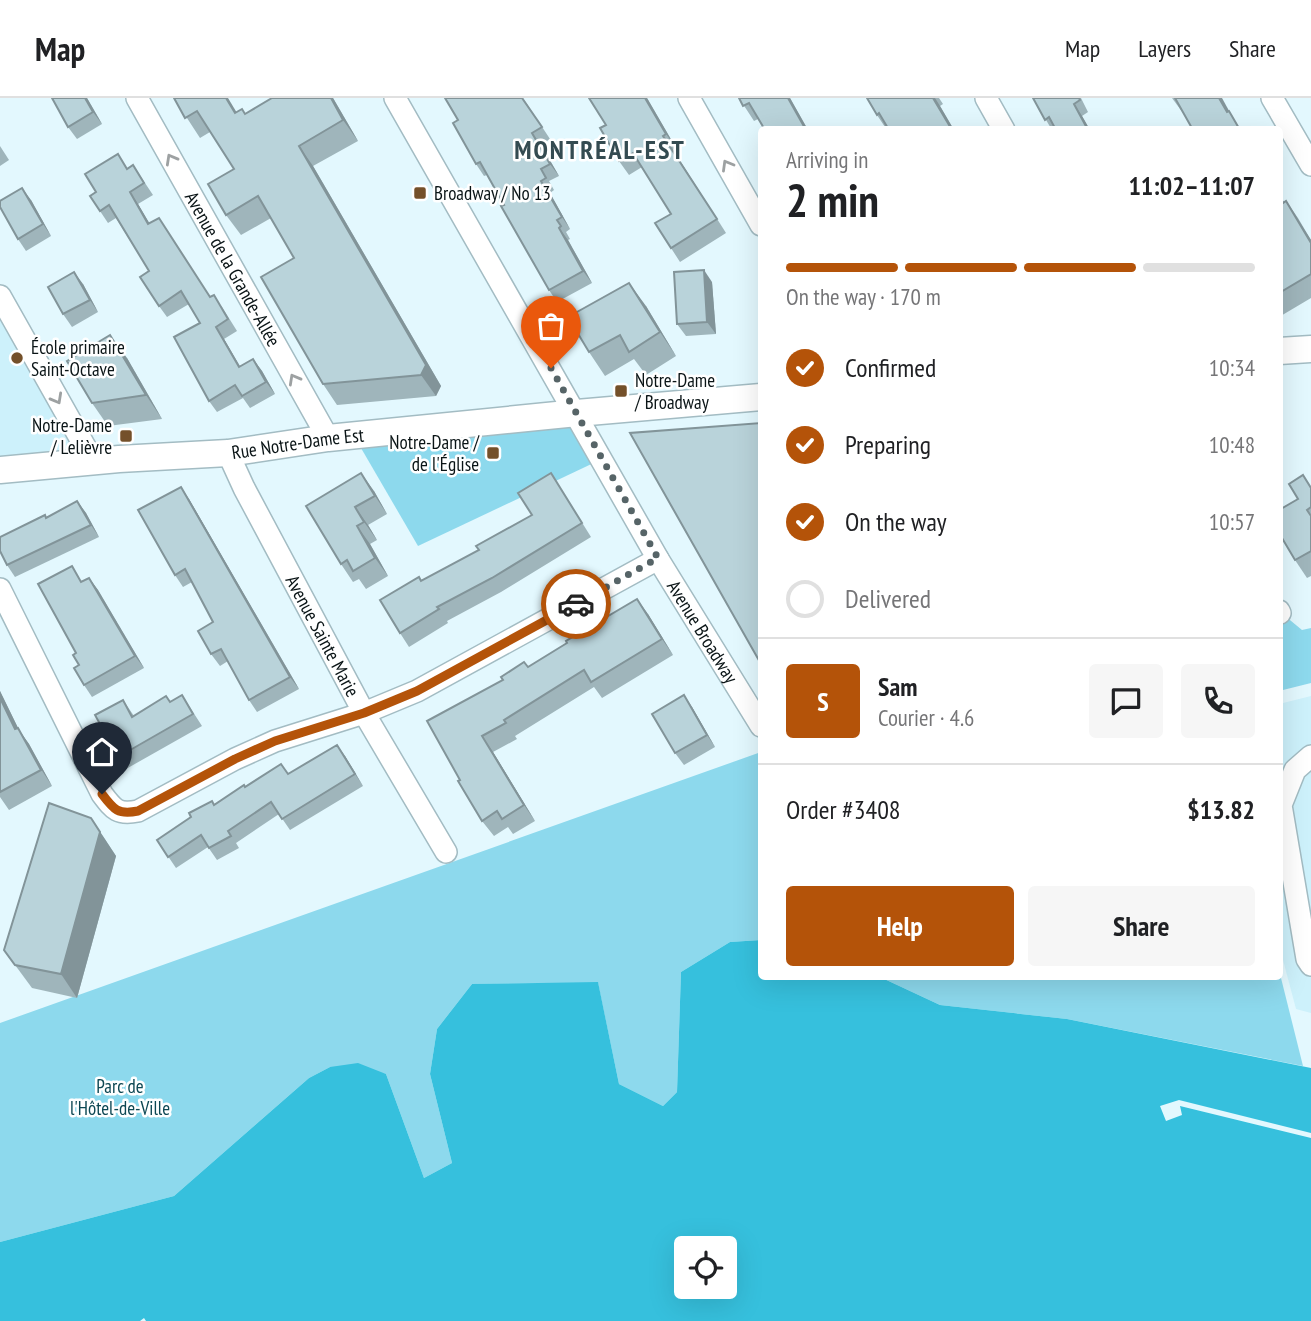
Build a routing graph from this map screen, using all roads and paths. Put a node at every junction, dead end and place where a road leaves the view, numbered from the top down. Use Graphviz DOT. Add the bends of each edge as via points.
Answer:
graph roads {
  1 [pos="137,98"];
  2 [pos="395,98"];
  3 [pos="689,98"];
  4 [pos="986,98"];
  5 [pos="1272,98"];
  6 [pos="1002,126"];
  7 [pos="1311,165"];
  8 [pos="758,220"];
  9 [pos="0,296"];
  10 [pos="1311,349"];
  11 [pos="1283,351"];
  12 [pos="758,397"];
  13 [pos="577,413"];
  14 [pos="328,438"];
  15 [pos="228,453"];
  16 [pos="93,461"];
  17 [pos="0,470"];
  18 [pos="658,558"];
  19 [pos="0,589"];
  20 [pos="364,713"];
  21 [pos="758,721"];
  22 [pos="1311,756"];
  23 [pos="1283,800"];
  24 [pos="1283,817"];
  25 [pos="446,852"];
  26 [pos="1311,965"];
  14 -- 1 [label="street, Avenue de la Grande-Allée, one-way"];
  2 -- 13 [label="street, Avenue Broadway"];
  8 -- 3 [label="street, one-way"];
  4 -- 6 [label="street"];
  5 -- 7 [label="street"];
  9 -- 16 [label="street, one-way"];
  10 -- 11 [label="main road"];
  12 -- 13 [label="main road, Rue Notre-Dame Est"];
  13 -- 14 [label="main road, Rue Notre-Dame Est"];
  13 -- 18 [label="street, Avenue Broadway"];
  14 -- 15 [label="main road, Rue Notre-Dame Est"];
  15 -- 16 [label="main road, Rue Notre-Dame Est"];
  15 -- 20 [label="street, Avenue Sainte Marie"];
  16 -- 17 [label="main road, Rue Notre-Dame Est"];
  18 -- 20 [label="street" via="417,691"];
  18 -- 21 [label="street, Avenue Broadway"];
  19 -- 20 [label="street" via="102,794 124,814 275,741"];
  20 -- 25 [label="street, Avenue Sainte Marie"];
  22 -- 23 [label="street" via="1295,770"];
  24 -- 26 [label="street"];
}
